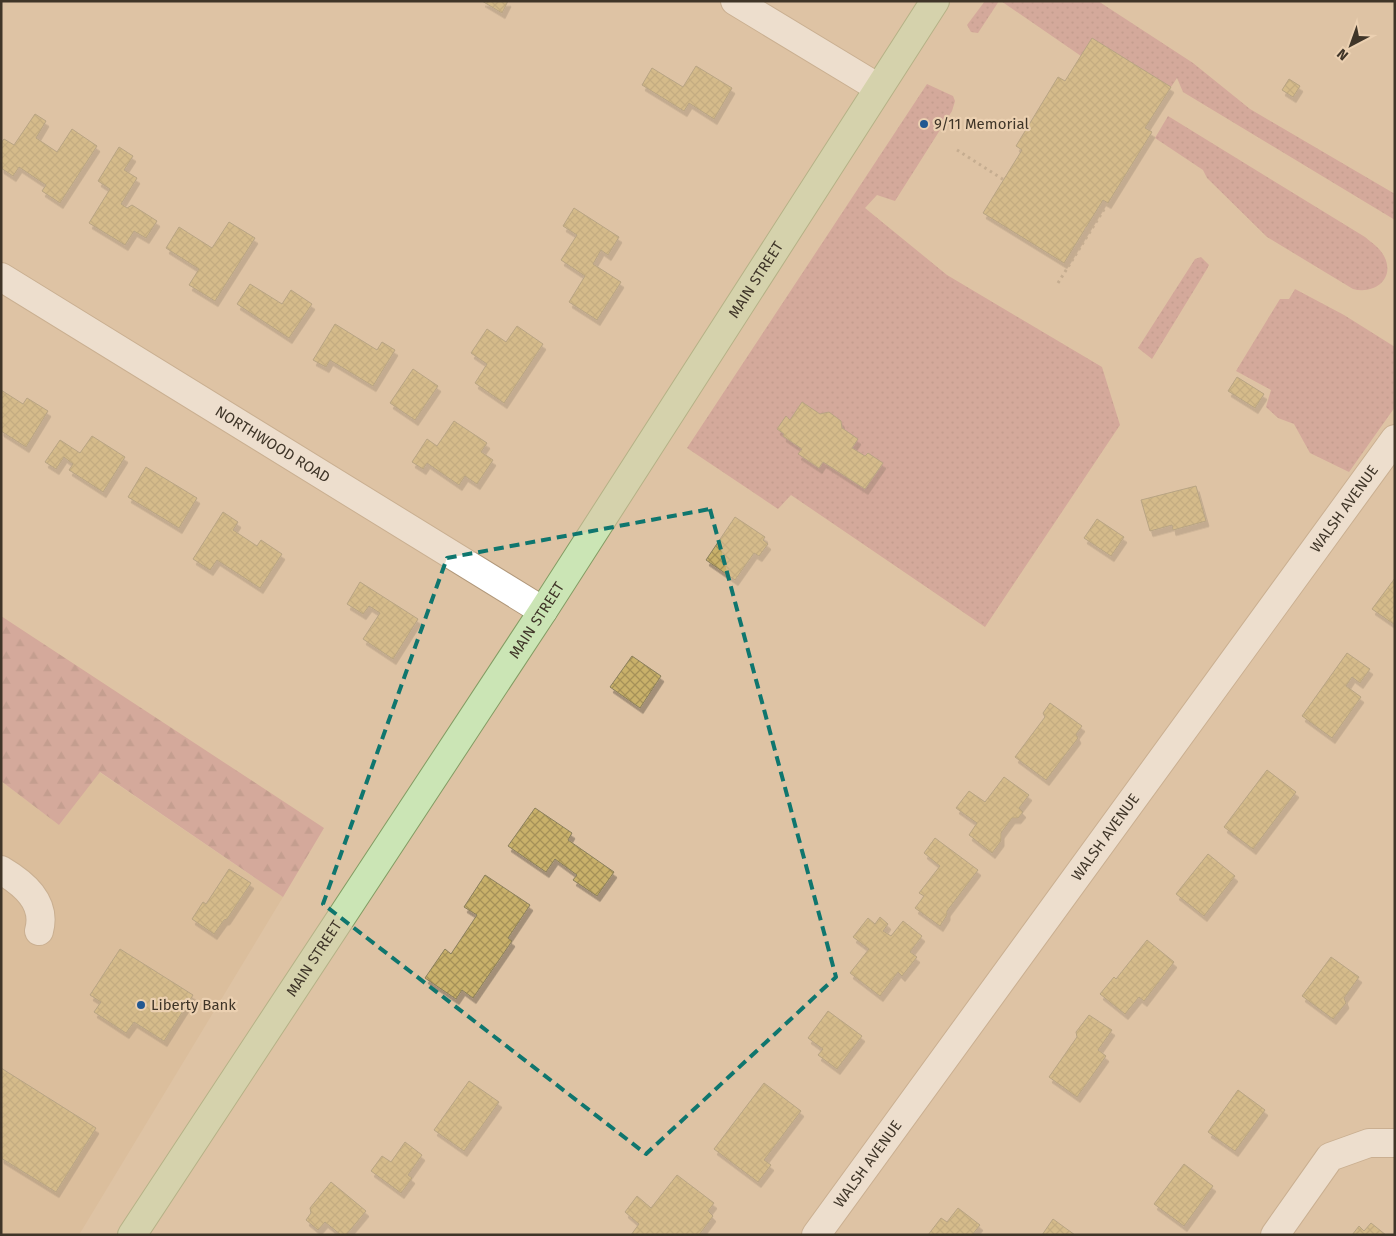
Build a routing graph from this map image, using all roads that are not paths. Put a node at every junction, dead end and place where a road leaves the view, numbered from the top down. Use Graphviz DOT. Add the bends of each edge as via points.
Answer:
graph roads {
  1 [pos="735,1"];
  2 [pos="935,1"];
  3 [pos="877,87"];
  4 [pos="1,277"];
  5 [pos="1395,439"];
  6 [pos="543,611"];
  7 [pos="1,870"];
  8 [pos="39,931"];
  9 [pos="1395,1143"];
  10 [pos="132,1235"];
  11 [pos="816,1235"];
  12 [pos="1275,1235"];
  1 -- 3 [label="street"];
  2 -- 3 [label="main road, MAIN STREET"];
  3 -- 6 [label="main road, MAIN STREET"];
  4 -- 6 [label="street, NORTHWOOD ROAD"];
  5 -- 11 [label="street, WALSH AVENUE"];
  6 -- 10 [label="main road, MAIN STREET"];
  7 -- 8 [label="street" via="22,884 36,901 42,923"];
  9 -- 12 [label="street" via="1369,1143 1330,1157"];
}
